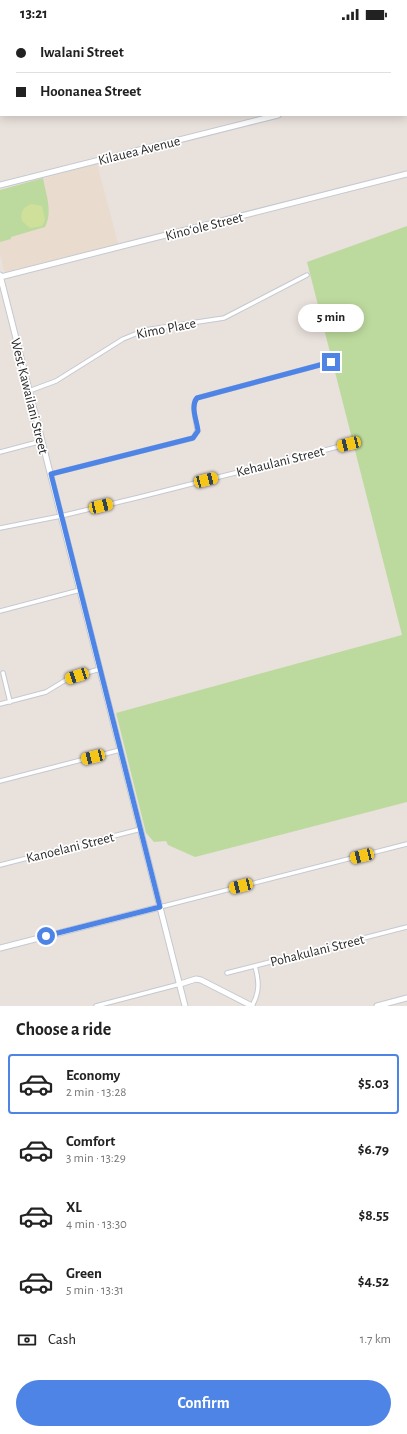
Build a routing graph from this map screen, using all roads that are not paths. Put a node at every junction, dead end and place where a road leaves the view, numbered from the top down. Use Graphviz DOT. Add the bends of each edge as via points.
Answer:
graph roads {
  1 [pos="270,116"];
  2 [pos="407,174"];
  3 [pos="0,185"];
  4 [pos="0,276"];
  5 [pos="307,276"];
  6 [pos="331,362"];
  7 [pos="29,391"];
  8 [pos="42,442"];
  9 [pos="349,444"];
  10 [pos="0,452"];
  11 [pos="51,474"];
  12 [pos="61,516"];
  13 [pos="0,528"];
  14 [pos="80,590"];
  15 [pos="0,610"];
  16 [pos="100,669"];
  17 [pos="3,673"];
  18 [pos="10,702"];
  19 [pos="0,704"];
  20 [pos="120,750"];
  21 [pos="0,781"];
  22 [pos="140,829"];
  23 [pos="407,844"];
  24 [pos="0,865"];
  25 [pos="160,907"];
  26 [pos="407,927"];
  27 [pos="0,948"];
  28 [pos="255,966"];
  29 [pos="227,973"];
  30 [pos="180,984"];
  31 [pos="407,998"];
  32 [pos="397,1003"];
  33 [pos="96,1006"];
  34 [pos="186,1006"];
  35 [pos="252,1006"];
  36 [pos="377,1006"];
  1 -- 3 [label="street, Kilauea Avenue"];
  2 -- 4 [label="street, Kinoʻole Street"];
  4 -- 7 [label="street, West Kawailani Street"];
  5 -- 7 [label="street, Kimo Place" via="224,318 149,329 134,334 56,381"];
  6 -- 11 [label="street" via="197,398 193,407 198,431 193,438"];
  7 -- 8 [label="street, West Kawailani Street"];
  8 -- 10 [label="street"];
  8 -- 11 [label="street, West Kawailani Street"];
  9 -- 12 [label="street, Kehaulani Street"];
  11 -- 12 [label="street, West Kawailani Street"];
  12 -- 13 [label="street, Kehaulani Street"];
  12 -- 14 [label="street, West Kawailani Street"];
  14 -- 15 [label="street"];
  14 -- 16 [label="street, West Kawailani Street"];
  16 -- 18 [label="street" via="69,678 46,692"];
  16 -- 20 [label="street, West Kawailani Street"];
  17 -- 18 [label="street"];
  18 -- 19 [label="street"];
  20 -- 21 [label="street"];
  20 -- 22 [label="street, West Kawailani Street"];
  22 -- 24 [label="street, Kanoelani Street"];
  22 -- 25 [label="street, West Kawailani Street"];
  23 -- 25 [label="street"];
  25 -- 27 [label="street"];
  25 -- 30 [label="street, West Kawailani Street"];
  26 -- 28 [label="street, Pohakulani Street"];
  28 -- 29 [label="street, Pohakulani Street"];
  28 -- 35 [label="street" via="259,988"];
  30 -- 33 [label="street"];
  30 -- 34 [label="street, West Kawailani Street"];
  30 -- 35 [label="street" via="196,978"];
  31 -- 32 [label="street"];
  32 -- 36 [label="street"];
}
